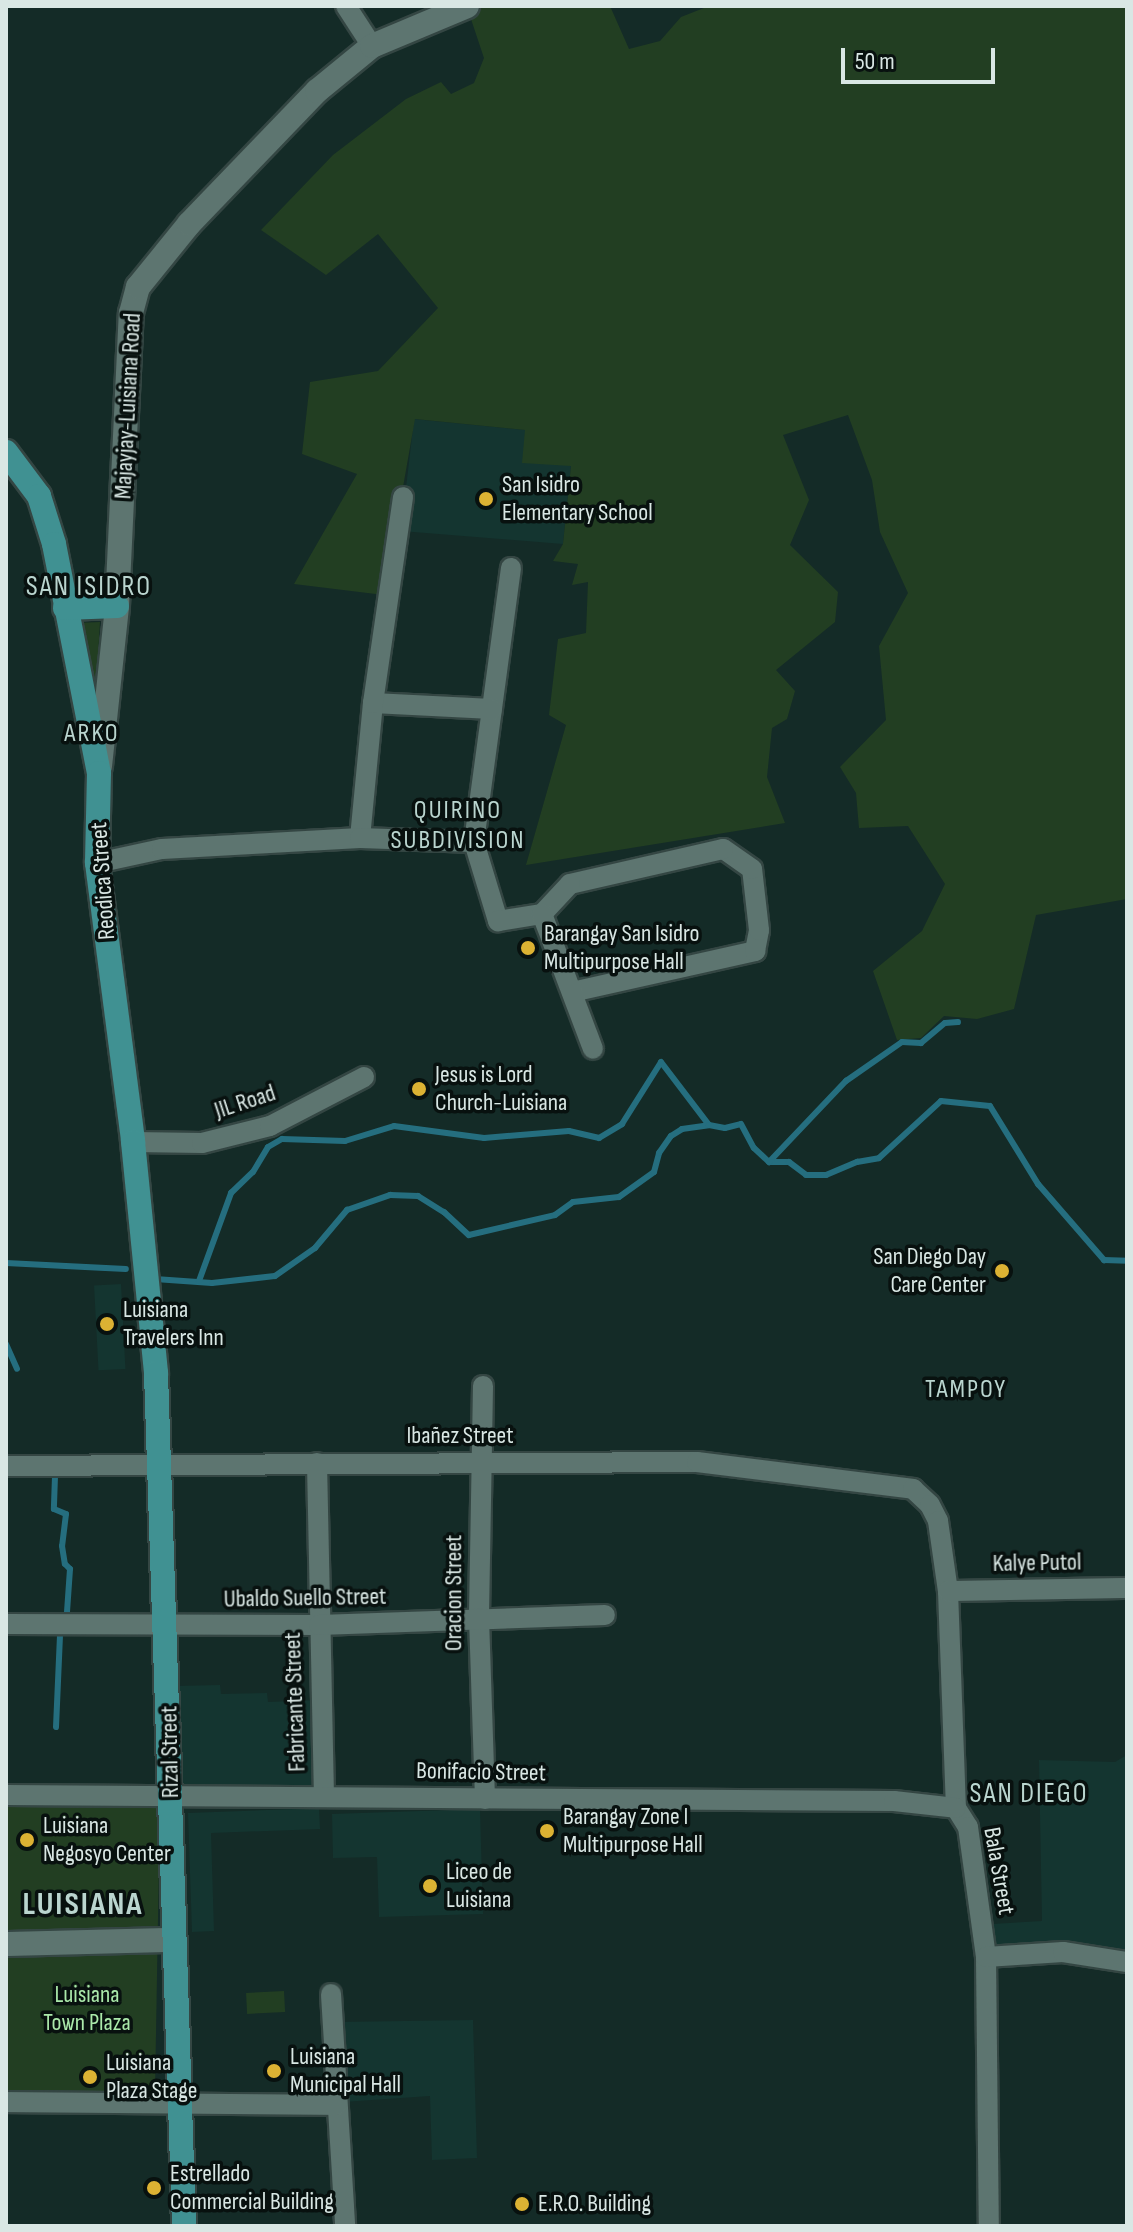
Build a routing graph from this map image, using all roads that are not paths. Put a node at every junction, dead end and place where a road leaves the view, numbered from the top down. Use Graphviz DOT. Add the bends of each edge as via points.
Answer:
graph roads {
  1 [pos="346,6"];
  2 [pos="467,6"];
  3 [pos="372,46"];
  4 [pos="6,452"];
  5 [pos="403,497"];
  6 [pos="511,568"];
  7 [pos="117,606"];
  8 [pos="65,608"];
  9 [pos="373,703"];
  10 [pos="492,709"];
  11 [pos="99,773"];
  12 [pos="360,838"];
  13 [pos="474,842"];
  14 [pos="97,863"];
  15 [pos="542,914"];
  16 [pos="572,992"];
  17 [pos="593,1049"];
  18 [pos="364,1077"];
  19 [pos="133,1142"];
  20 [pos="147,1278"];
  21 [pos="483,1386"];
  22 [pos="480,1462"];
  23 [pos="317,1463"];
  24 [pos="6,1466"];
  25 [pos="160,1466"];
  26 [pos="913,1489"];
  27 [pos="1127,1588"];
  28 [pos="948,1591"];
  29 [pos="605,1615"];
  30 [pos="479,1618"];
  31 [pos="6,1624"];
  32 [pos="319,1625"];
  33 [pos="167,1626"];
  34 [pos="6,1795"];
  35 [pos="171,1795"];
  36 [pos="324,1796"];
  37 [pos="485,1799"];
  38 [pos="956,1808"];
  39 [pos="174,1940"];
  40 [pos="6,1944"];
  41 [pos="986,1957"];
  42 [pos="1127,1962"];
  43 [pos="331,1994"];
  44 [pos="6,2102"];
  45 [pos="182,2105"];
  46 [pos="337,2105"];
  47 [pos="184,2226"];
  48 [pos="345,2226"];
  49 [pos="989,2226"];
  1 -- 3 [label="street"];
  2 -- 3 [label="street, Majayjay-Luisiana Road"];
  3 -- 7 [label="street, Majayjay-Luisiana Road" via="317,91 208,203 138,287 131,313"];
  4 -- 8 [label="main road, Reodica Street" via="39,496"];
  5 -- 9 [label="street"];
  6 -- 10 [label="street"];
  7 -- 8 [label="main road"];
  7 -- 11 [label="street, Majayjay-Luisiana Road"];
  8 -- 11 [label="main road, Reodica Street"];
  9 -- 10 [label="street"];
  9 -- 12 [label="street"];
  10 -- 13 [label="street"];
  11 -- 14 [label="main road, Reodica Street"];
  12 -- 13 [label="street"];
  12 -- 14 [label="street" via="162,849"];
  13 -- 15 [label="street" via="498,921"];
  14 -- 19 [label="main road, Reodica Street"];
  15 -- 16 [label="street"];
  15 -- 16 [label="street" via="570,884 723,849 752,869 759,930 755,951"];
  16 -- 17 [label="street"];
  18 -- 19 [label="street, JIL Road" via="270,1126 202,1143"];
  19 -- 20 [label="main road, Reodica Street"];
  20 -- 25 [label="main road, Rizal Street"];
  21 -- 22 [label="street, Oracion Street"];
  22 -- 23 [label="street, Ibañez Street"];
  22 -- 26 [label="street, Ibañez Street" via="697,1462"];
  22 -- 30 [label="street, Oracion Street"];
  23 -- 25 [label="street, Ibañez Street"];
  23 -- 32 [label="street, Fabricante Street"];
  24 -- 25 [label="street, Ibañez Street"];
  25 -- 33 [label="main road, Rizal Street"];
  26 -- 28 [label="street, Bala Street" via="938,1521"];
  27 -- 28 [label="street, Kalye Putol"];
  28 -- 38 [label="street, Bala Street"];
  29 -- 30 [label="street, Ubaldo Suello Street"];
  30 -- 32 [label="street, Ubaldo Suello Street"];
  30 -- 37 [label="street, Oracion Street"];
  31 -- 33 [label="street, Ubaldo Suello Street"];
  32 -- 33 [label="street, Ubaldo Suello Street"];
  32 -- 36 [label="street, Fabricante Street"];
  33 -- 35 [label="main road, Rizal Street"];
  34 -- 35 [label="street, Bonifacio Street"];
  35 -- 36 [label="street, Bonifacio Street"];
  35 -- 39 [label="main road, Rizal Street"];
  36 -- 37 [label="street, Bonifacio Street"];
  37 -- 38 [label="street, Bonifacio Street" via="894,1801"];
  38 -- 41 [label="street, Bala Street" via="968,1827"];
  39 -- 40 [label="street"];
  39 -- 45 [label="main road, Rizal Street"];
  41 -- 42 [label="street" via="1063,1952"];
  41 -- 49 [label="street, Bala Street"];
  43 -- 46 [label="street"];
  44 -- 45 [label="street"];
  45 -- 46 [label="street"];
  45 -- 47 [label="main road, Rizal Street"];
  46 -- 48 [label="street"];
}
